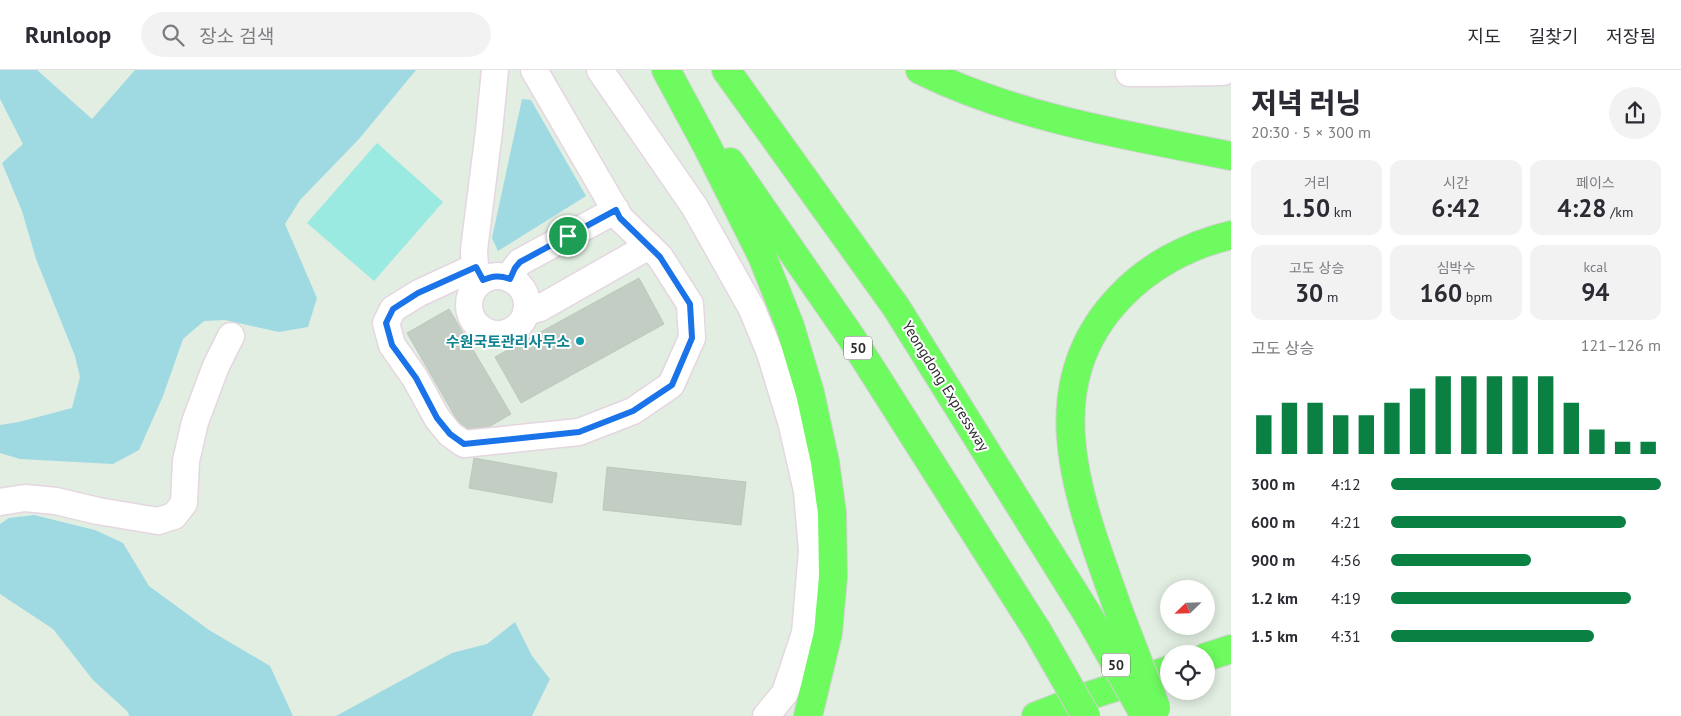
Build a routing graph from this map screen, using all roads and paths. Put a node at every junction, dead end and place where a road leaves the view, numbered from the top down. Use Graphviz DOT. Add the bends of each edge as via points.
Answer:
graph roads {
  1 [pos="495,70"];
  2 [pos="534,70"];
  3 [pos="600,70"];
  4 [pos="666,70"];
  5 [pos="726,70"];
  6 [pos="920,70"];
  7 [pos="1222,70"];
  8 [pos="1145,71"];
  9 [pos="1231,156"];
  10 [pos="616,210"];
  11 [pos="1231,235"];
  12 [pos="649,246"];
  13 [pos="479,273"];
  14 [pos="510,279"];
  15 [pos="526,312"];
  16 [pos="231,336"];
  17 [pos="0,502"];
  18 [pos="1231,649"];
  19 [pos="1215,654"];
  20 [pos="1160,673"];
  21 [pos="766,716"];
  22 [pos="808,716"];
  23 [pos="1036,716"];
  24 [pos="1086,716"];
  25 [pos="1145,716"];
  26 [pos="1160,716"];
  1 -- 13 [label="street" via="474,250"];
  2 -- 10 [label="street"];
  3 -- 21 [label="street" via="694,206 752,309 770,353 792,425 806,491 812,551 806,633 784,693"];
  4 -- 22 [label="highway" via="762,256 790,326 824,454 832,513 833,577 828,633"];
  4 -- 24 [label="highway, 50, bridge" via="851,337 1038,632"];
  5 -- 25 [label="highway, Yeongdong Expressway / 50, bridge" via="896,307 1088,615"];
  6 -- 9 [label="highway" via="985,98 1051,117"];
  7 -- 8 [label="street"];
  10 -- 12 [label="street"];
  10 -- 14 [label="street" via="520,262"];
  11 -- 26 [label="highway, bridge" via="1171,258 1128,288 1098,324 1084,349 1071,398 1070,427 1075,470 1088,520 1119,612"];
  12 -- 13 [label="street" via="660,257 690,304 692,338 672,385 633,411 579,432 464,444 450,434 437,418 416,378 392,345 386,323 393,309 418,293"];
  12 -- 15 [label="street" via="540,308"];
  13 -- 14 [label="street"];
  13 -- 15 [label="street" via="469,304 474,322 481,328 498,334 508,332 516,328"];
  14 -- 15 [label="street" via="524,293"];
  16 -- 17 [label="street" via="195,422 186,461 184,503 174,516 158,521 56,501 25,498"];
  18 -- 19 [label="highway"];
  20 -- 23 [label="highway"];
}
